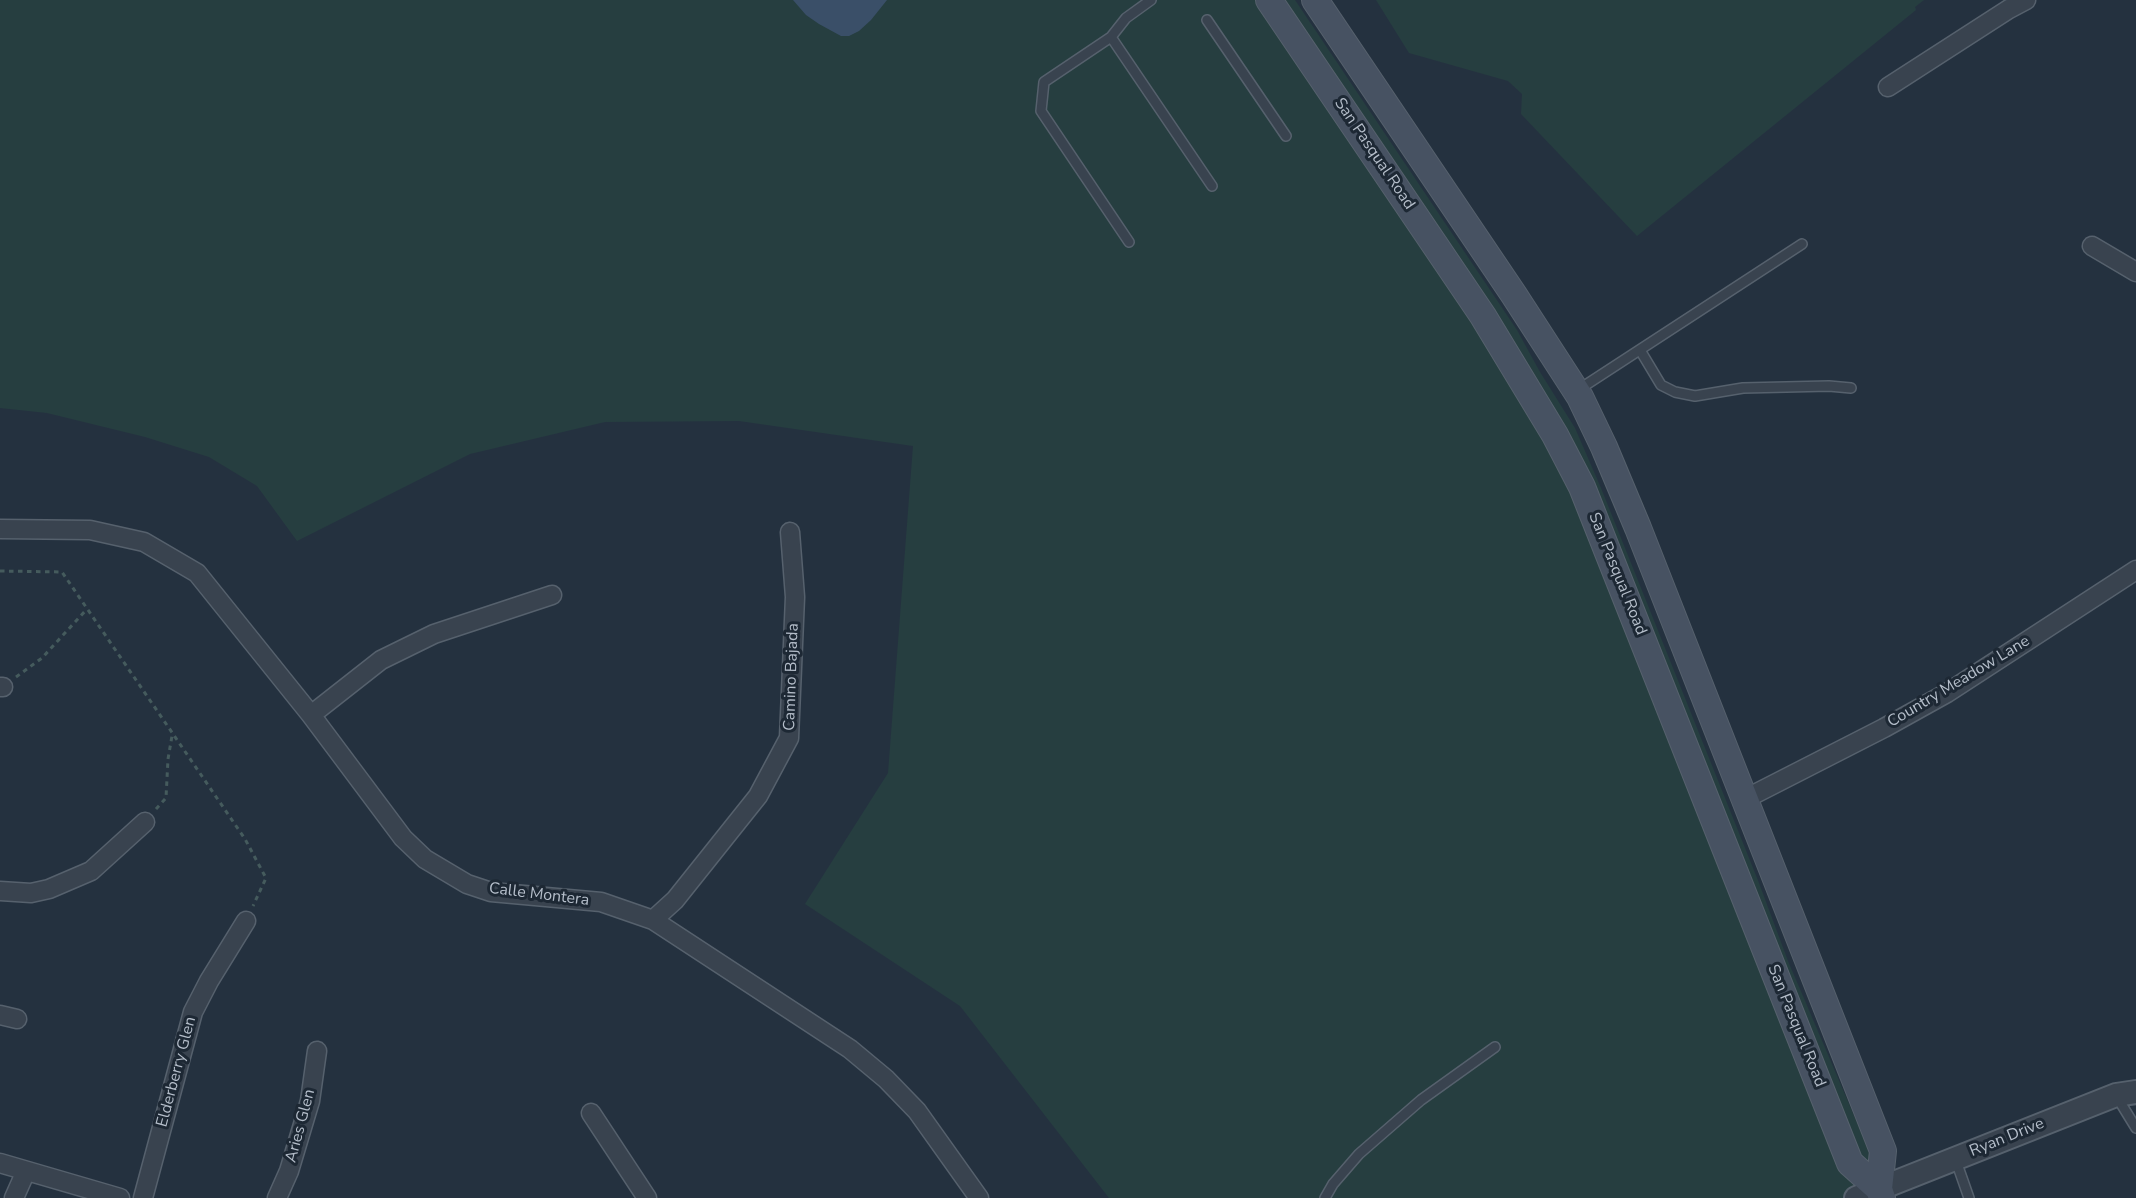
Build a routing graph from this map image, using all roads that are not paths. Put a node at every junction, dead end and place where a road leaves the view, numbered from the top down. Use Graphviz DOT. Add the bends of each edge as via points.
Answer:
graph roads {
  1 [pos="1151,0"];
  2 [pos="1269,0"];
  3 [pos="1315,0"];
  4 [pos="2026,0"];
  5 [pos="1207,20"];
  6 [pos="1111,37"];
  7 [pos="1888,87"];
  8 [pos="1286,136"];
  9 [pos="1212,186"];
  10 [pos="1129,242"];
  11 [pos="1802,244"];
  12 [pos="2092,246"];
  13 [pos="2136,272"];
  14 [pos="1640,350"];
  15 [pos="1851,388"];
  16 [pos="1576,391"];
  17 [pos="0,529"];
  18 [pos="790,532"];
  19 [pos="2136,570"];
  20 [pos="552,596"];
  21 [pos="311,715"];
  22 [pos="1745,800"];
  23 [pos="145,822"];
  24 [pos="0,891"];
  25 [pos="653,920"];
  26 [pos="246,921"];
  27 [pos="1495,1047"];
  28 [pos="317,1051"];
  29 [pos="2126,1094"];
  30 [pos="591,1113"];
  31 [pos="2136,1128"];
  32 [pos="1955,1158"];
  33 [pos="0,1163"];
  34 [pos="26,1171"];
  35 [pos="1872,1195"];
  36 [pos="14,1198"];
  37 [pos="120,1198"];
  38 [pos="143,1198"];
  39 [pos="277,1198"];
  40 [pos="647,1198"];
  41 [pos="979,1198"];
  42 [pos="1325,1198"];
  43 [pos="1969,1198"];
  1 -- 6 [label="lane" via="1126,18"];
  2 -- 35 [label="main road, San Pasqual Road" via="1483,316 1582,487 1850,1163"];
  3 -- 16 [label="main road"];
  4 -- 7 [label="street"];
  5 -- 8 [label="lane"];
  6 -- 9 [label="lane"];
  6 -- 10 [label="lane" via="1044,82 1041,111"];
  11 -- 14 [label="lane"];
  12 -- 13 [label="street"];
  14 -- 15 [label="lane" via="1661,385 1695,396 1743,388"];
  14 -- 16 [label="lane"];
  16 -- 22 [label="main road" via="1634,518"];
  17 -- 21 [label="street, Calle Montera" via="90,530 144,542 171,557 197,573"];
  18 -- 25 [label="street, Camino Bajada" via="795,597 789,738 758,796 675,900"];
  19 -- 22 [label="street, Country Meadow Lane" via="1947,693"];
  20 -- 21 [label="street" via="434,634 381,660"];
  21 -- 25 [label="street, Calle Montera" via="403,838 425,859 467,884 491,892 601,902"];
  22 -- 35 [label="main road" via="1883,1151"];
  23 -- 24 [label="street" via="91,872 31,893"];
  25 -- 41 [label="street, Calle Montera" via="850,1049 886,1079 917,1111"];
  26 -- 38 [label="street, Elderberry Glen" via="193,1012"];
  27 -- 42 [label="lane" via="1421,1100 1359,1154"];
  28 -- 39 [label="street, Aries Glen" via="310,1101"];
  29 -- 31 [label="lane"];
  29 -- 32 [label="street, Ryan Drive"];
  30 -- 40 [label="street"];
  32 -- 35 [label="street, Ryan Drive"];
  32 -- 43 [label="lane"];
  33 -- 34 [label="street"];
  34 -- 36 [label="street"];
  34 -- 37 [label="street"];
}
